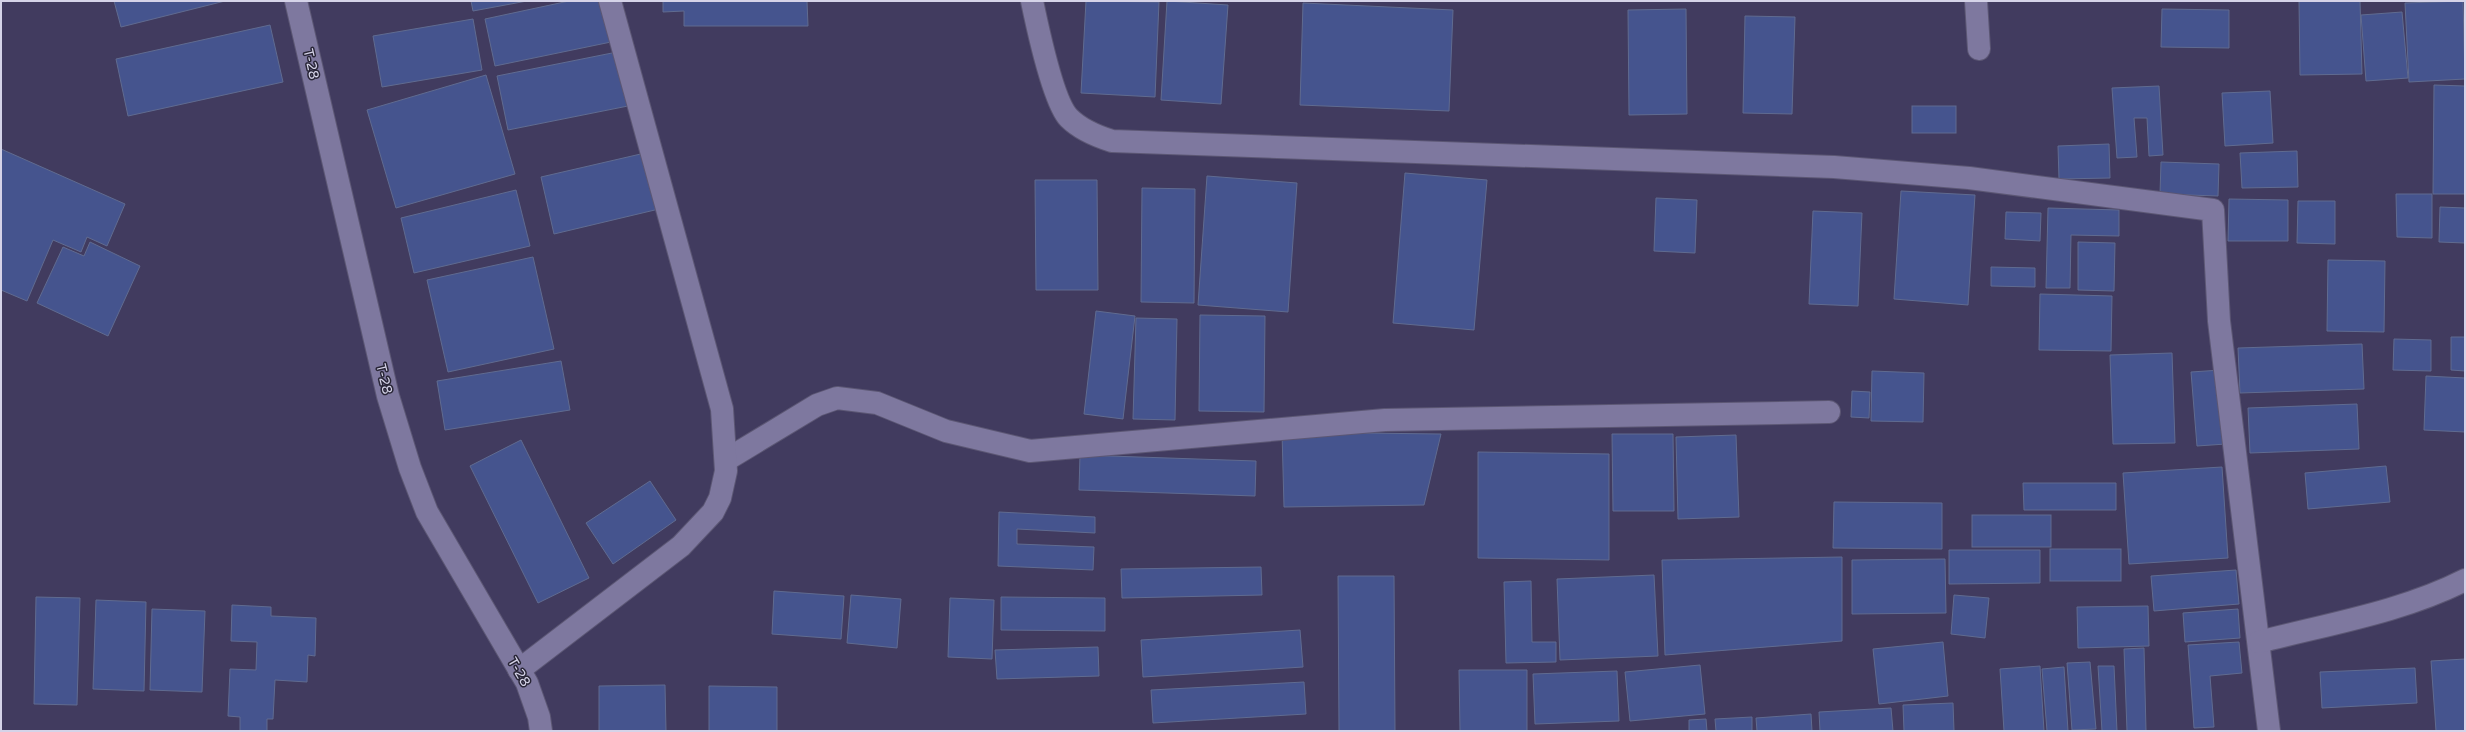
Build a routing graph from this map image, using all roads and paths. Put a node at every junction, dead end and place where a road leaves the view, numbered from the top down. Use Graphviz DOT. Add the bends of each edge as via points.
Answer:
graph roads {
  1 [pos="296,1"];
  2 [pos="610,1"];
  3 [pos="1032,1"];
  4 [pos="1976,1"];
  5 [pos="1979,49"];
  6 [pos="1829,412"];
  7 [pos="726,460"];
  8 [pos="2465,580"];
  9 [pos="2259,642"];
  10 [pos="519,670"];
  11 [pos="541,731"];
  12 [pos="2269,731"];
  1 -- 10 [label="street, T-28" via="388,396 410,468 426,512"];
  2 -- 7 [label="street" via="722,409"];
  3 -- 9 [label="street" via="1043,50 1057,95 1068,117 1091,134 1112,141 1834,167 1969,178 2213,210 2218,321"];
  4 -- 5 [label="street"];
  6 -- 7 [label="street" via="1385,420 1030,452 946,431 877,403 837,398 817,405"];
  7 -- 10 [label="street" via="720,498 713,512 682,546"];
  8 -- 9 [label="street" via="2446,590 2400,606"];
  9 -- 12 [label="street"];
  10 -- 11 [label="street, T-28" via="527,683"];
}
